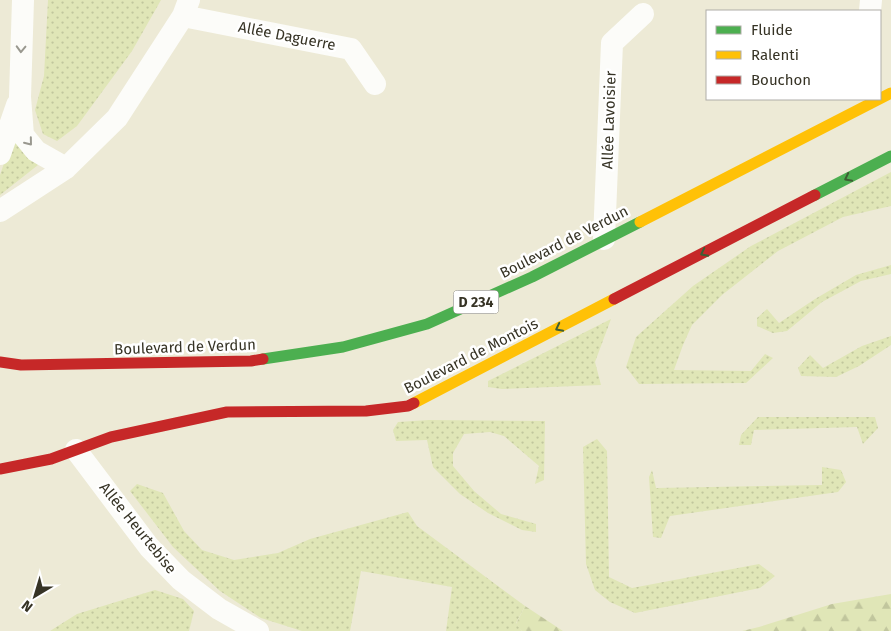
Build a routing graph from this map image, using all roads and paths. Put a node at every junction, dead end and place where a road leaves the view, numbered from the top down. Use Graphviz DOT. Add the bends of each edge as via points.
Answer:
graph roads {
  1 [pos="23,0"];
  2 [pos="186,8"];
  3 [pos="643,14"];
  4 [pos="375,84"];
  5 [pos="20,97"];
  6 [pos="871,101"];
  7 [pos="0,154"];
  8 [pos="891,156"];
  9 [pos="66,168"];
  10 [pos="0,211"];
  11 [pos="604,240"];
  12 [pos="0,362"];
  13 [pos="21,366"];
  14 [pos="7,373"];
  15 [pos="76,450"];
  16 [pos="0,469"];
  17 [pos="258,631"];
  1 -- 5 [label="street, one-way"];
  2 -- 4 [label="street, Allée Daguerre" via="351,49"];
  2 -- 9 [label="street" via="116,118"];
  3 -- 11 [label="street, Allée Lavoisier" via="612,44"];
  5 -- 7 [label="street"];
  5 -- 9 [label="street, one-way" via="23,135 36,151"];
  6 -- 11 [label="main road, Boulevard de Verdun / D 234"];
  8 -- 15 [label="main road, Boulevard de Montois, one-way" via="408,406 366,411 227,412 111,437"];
  9 -- 10 [label="street"];
  11 -- 13 [label="main road, Boulevard de Verdun / D 234" via="532,277 427,324 343,347 251,361"];
  12 -- 13 [label="main road, D 234"];
  13 -- 14 [label="main road, D 234"];
  15 -- 16 [label="main road, Boulevard de Montois" via="51,459"];
  15 -- 17 [label="street, Allée Heurtebise" via="149,548 180,580 219,609"];
}
